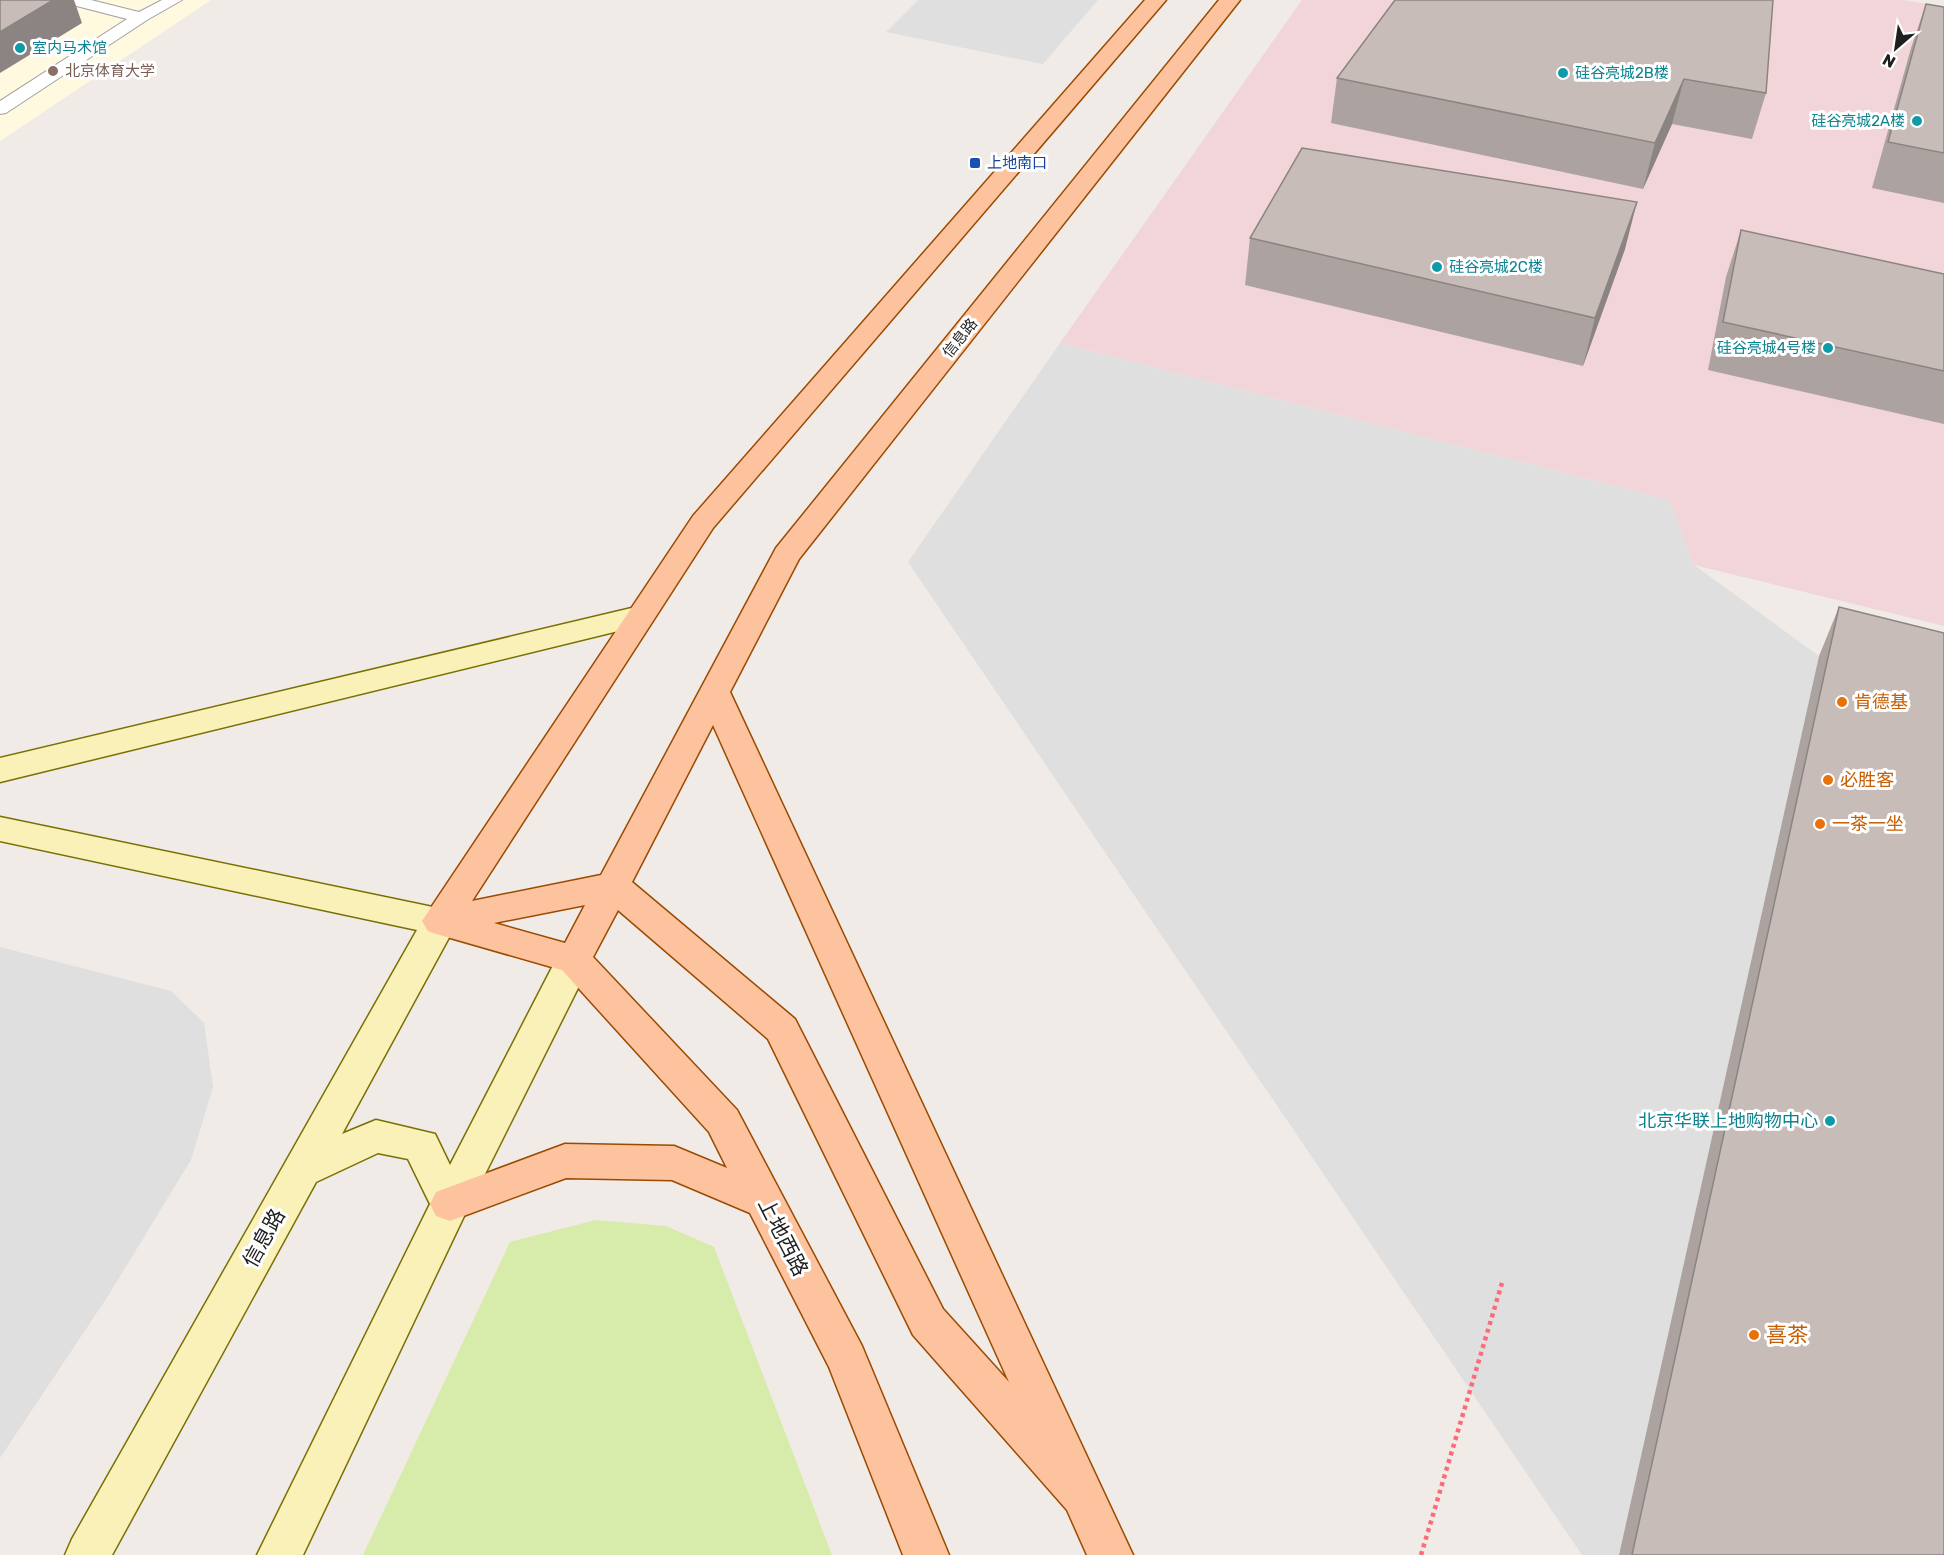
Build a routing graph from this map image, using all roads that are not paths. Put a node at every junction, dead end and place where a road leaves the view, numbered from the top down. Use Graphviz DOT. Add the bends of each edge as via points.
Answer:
graph roads {
  1 [pos="71,0"];
  2 [pos="174,0"];
  3 [pos="1156,0"];
  4 [pos="1230,0"];
  5 [pos="141,17"];
  6 [pos="0,109"];
  7 [pos="640,616"];
  8 [pos="714,691"];
  9 [pos="0,770"];
  10 [pos="0,829"];
  11 [pos="613,886"];
  12 [pos="440,921"];
  13 [pos="574,960"];
  14 [pos="302,1170"];
  15 [pos="765,1201"];
  16 [pos="450,1204"];
  17 [pos="1082,1495"];
  18 [pos="88,1555"];
  19 [pos="280,1555"];
  20 [pos="926,1555"];
  21 [pos="1110,1555"];
  1 -- 5 [label="lane"];
  2 -- 5 [label="lane"];
  3 -- 7 [label="main road" via="703,522"];
  4 -- 8 [label="main road, 信息路" via="786,555"];
  5 -- 6 [label="lane"];
  7 -- 9 [label="main road"];
  7 -- 12 [label="main road"];
  8 -- 11 [label="main road, 信息路"];
  8 -- 17 [label="main road"];
  10 -- 12 [label="main road"];
  11 -- 12 [label="main road"];
  11 -- 13 [label="main road, 信息路"];
  11 -- 17 [label="main road" via="782,1029 928,1322"];
  12 -- 13 [label="main road"];
  12 -- 14 [label="main road, 信息路"];
  13 -- 15 [label="main road, 上地西路" via="723,1121"];
  13 -- 16 [label="main road"];
  14 -- 16 [label="main road" via="376,1136 421,1146"];
  14 -- 18 [label="main road, 信息路"];
  15 -- 16 [label="main road" via="674,1163 565,1161"];
  15 -- 20 [label="main road, 上地西路" via="847,1359"];
  16 -- 19 [label="main road"];
  17 -- 21 [label="main road"];
}
